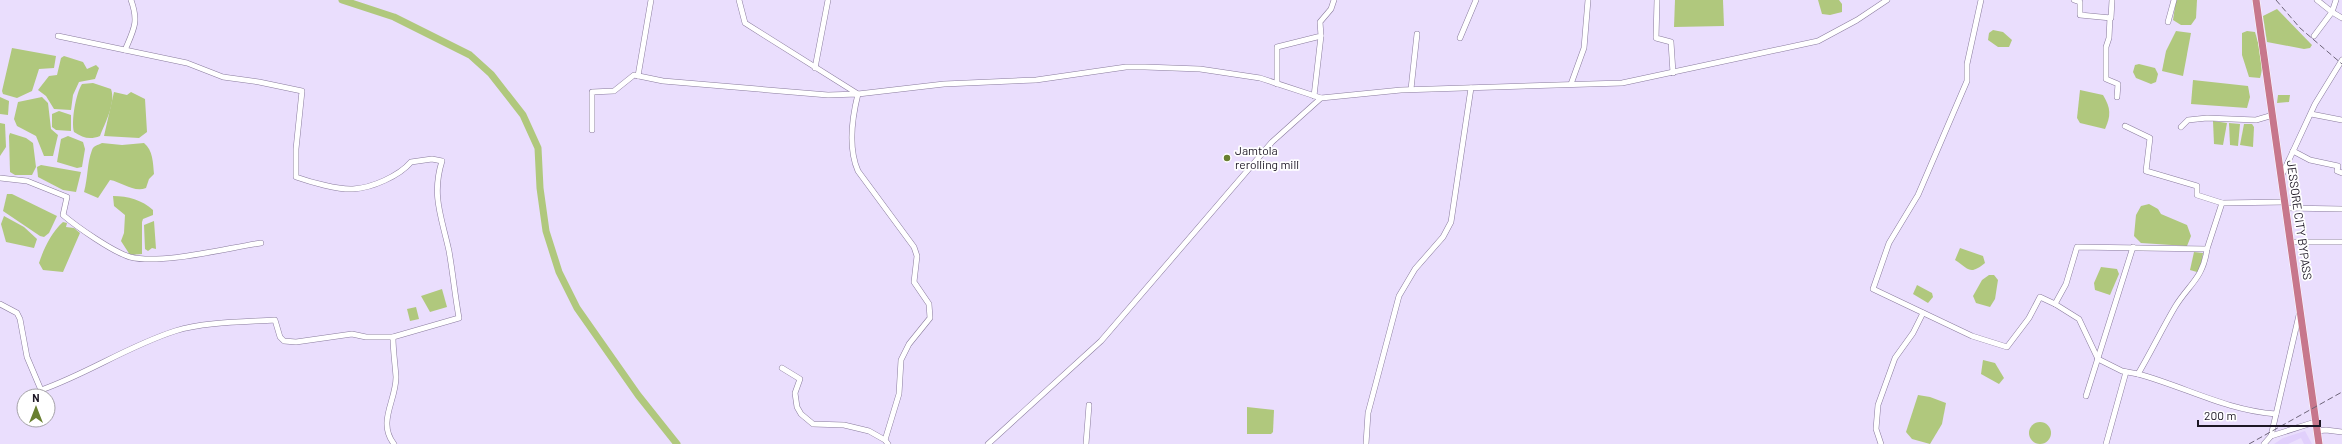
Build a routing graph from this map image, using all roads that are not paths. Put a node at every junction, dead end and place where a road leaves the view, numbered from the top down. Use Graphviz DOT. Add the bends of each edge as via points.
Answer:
graph roads {
  1 [pos="131,0"];
  2 [pos="651,0"];
  3 [pos="739,0"];
  4 [pos="828,0"];
  5 [pos="1334,0"];
  6 [pos="1476,0"];
  7 [pos="1588,0"];
  8 [pos="1657,0"];
  9 [pos="1887,0"];
  10 [pos="1981,0"];
  11 [pos="2074,0"];
  12 [pos="2112,0"];
  13 [pos="2174,0"];
  14 [pos="2256,0"];
  15 [pos="2317,0"];
  16 [pos="2336,0"];
  17 [pos="2332,12"];
  18 [pos="2110,18"];
  19 [pos="2342,18"];
  20 [pos="2168,22"];
  21 [pos="1417,34"];
  22 [pos="58,36"];
  23 [pos="1320,36"];
  24 [pos="2314,36"];
  25 [pos="1460,38"];
  26 [pos="125,50"];
  27 [pos="2342,60"];
  28 [pos="815,68"];
  29 [pos="1673,73"];
  30 [pos="638,76"];
  31 [pos="1277,84"];
  32 [pos="1571,84"];
  33 [pos="1471,88"];
  34 [pos="1411,90"];
  35 [pos="858,94"];
  36 [pos="1314,96"];
  37 [pos="2117,97"];
  38 [pos="1321,98"];
  39 [pos="2311,114"];
  40 [pos="2273,115"];
  41 [pos="2342,120"];
  42 [pos="2125,126"];
  43 [pos="2181,126"];
  44 [pos="592,130"];
  45 [pos="2293,151"];
  46 [pos="2342,173"];
  47 [pos="2281,177"];
  48 [pos="0,178"];
  49 [pos="2222,203"];
  50 [pos="2286,205"];
  51 [pos="2342,209"];
  52 [pos="2291,242"];
  53 [pos="2342,242"];
  54 [pos="261,243"];
  55 [pos="2133,247"];
  56 [pos="2207,249"];
  57 [pos="0,304"];
  58 [pos="2055,304"];
  59 [pos="2300,312"];
  60 [pos="1923,313"];
  61 [pos="393,337"];
  62 [pos="2098,359"];
  63 [pos="782,368"];
  64 [pos="2126,372"];
  65 [pos="2138,374"];
  66 [pos="2086,396"];
  67 [pos="1089,404"];
  68 [pos="2276,414"];
  69 [pos="2315,422"];
  70 [pos="2317,431"];
  71 [pos="2342,432"];
  72 [pos="2271,436"];
  73 [pos="887,442"];
  74 [pos="394,444"];
  75 [pos="988,444"];
  76 [pos="1086,444"];
  77 [pos="1366,444"];
  78 [pos="1881,444"];
  79 [pos="2106,444"];
  80 [pos="2264,444"];
  81 [pos="2318,444"];
  1 -- 26 [label="street" via="136,14 136,26"];
  2 -- 30 [label="street"];
  3 -- 28 [label="street" via="745,23"];
  4 -- 28 [label="street"];
  5 -- 23 [label="street" via="1331,9 1320,22"];
  6 -- 25 [label="street"];
  7 -- 32 [label="street" via="1584,48"];
  8 -- 29 [label="street" via="1656,38 1671,42"];
  9 -- 29 [label="street" via="1818,41"];
  10 -- 60 [label="street" via="1967,64 1967,81 1918,194 1889,243 1873,289"];
  11 -- 18 [label="street" via="2080,2 2080,14"];
  12 -- 18 [label="street"];
  13 -- 20 [label="street"];
  14 -- 40 [label="highway, JESSORE CITY BYPASS"];
  15 -- 17 [label="street"];
  16 -- 17 [label="street"];
  17 -- 19 [label="street"];
  17 -- 24 [label="street"];
  18 -- 37 [label="street" via="2106,47 2106,79 2118,84"];
  21 -- 34 [label="street"];
  22 -- 26 [label="street"];
  23 -- 31 [label="street" via="1277,47"];
  23 -- 36 [label="street"];
  26 -- 61 [label="street" via="187,63 223,77 302,91 296,177 306,181 353,189 389,178 411,162 432,159 442,161 437,181 438,209 449,251 459,318"];
  27 -- 39 [label="street"];
  28 -- 35 [label="street"];
  29 -- 32 [label="street" via="1622,82"];
  30 -- 35 [label="street" via="663,81 828,95"];
  30 -- 44 [label="street" via="634,75 614,91 592,92"];
  31 -- 35 [label="street" via="1260,78 1200,69 1126,67 1036,80 944,84"];
  31 -- 36 [label="street"];
  32 -- 33 [label="street"];
  33 -- 34 [label="street"];
  33 -- 77 [label="street" via="1451,222 1443,237 1415,269 1399,296 1368,413"];
  34 -- 38 [label="street"];
  35 -- 73 [label="street" via="853,125 855,164 914,247 917,256 914,282 929,304 930,310 928,323 909,344 901,360 898,394"];
  36 -- 38 [label="street"];
  38 -- 75 [label="street" via="1272,142 1101,341"];
  39 -- 41 [label="street"];
  39 -- 45 [label="street"];
  40 -- 43 [label="street" via="2256,120 2188,120"];
  40 -- 47 [label="highway, JESSORE CITY BYPASS"];
  42 -- 49 [label="street" via="2150,138 2146,171 2197,186 2197,195"];
  45 -- 46 [label="street" via="2310,160 2338,166 2337,172"];
  45 -- 47 [label="street"];
  47 -- 50 [label="highway, JESSORE CITY BYPASS"];
  48 -- 54 [label="street" via="27,181 67,197 63,214 120,253 132,257 180,257"];
  49 -- 50 [label="street"];
  49 -- 56 [label="street"];
  50 -- 51 [label="street"];
  50 -- 52 [label="highway, JESSORE CITY BYPASS"];
  52 -- 53 [label="street"];
  52 -- 59 [label="highway, JESSORE CITY BYPASS"];
  55 -- 56 [label="street"];
  55 -- 58 [label="street" via="2077,247 2066,284"];
  55 -- 62 [label="street"];
  56 -- 65 [label="street" via="2205,265 2192,287 2176,306"];
  57 -- 61 [label="street" via="17,313 20,318 27,357 41,390 70,380 160,336 192,328 275,320 280,337 284,341 296,342 352,334"];
  58 -- 60 [label="street" via="2040,297 2029,318 2007,347 1972,336"];
  58 -- 62 [label="street" via="2079,319"];
  59 -- 68 [label="street"];
  59 -- 69 [label="highway, JESSORE CITY BYPASS"];
  60 -- 78 [label="street" via="1913,333 1895,358 1878,405 1876,429"];
  61 -- 74 [label="street" via="396,377 386,424 388,436"];
  62 -- 64 [label="street"];
  62 -- 66 [label="street"];
  63 -- 73 [label="street" via="800,379 795,393 796,407 813,424 844,425 869,431"];
  64 -- 65 [label="street"];
  64 -- 79 [label="street"];
  65 -- 68 [label="street" via="2226,406 2250,412"];
  67 -- 76 [label="street"];
  68 -- 72 [label="street"];
  69 -- 70 [label="highway, JESSORE CITY BYPASS"];
  69 -- 72 [label="street"];
  70 -- 71 [label="street"];
  70 -- 81 [label="highway, JESSORE CITY BYPASS"];
  72 -- 80 [label="street"];
}
